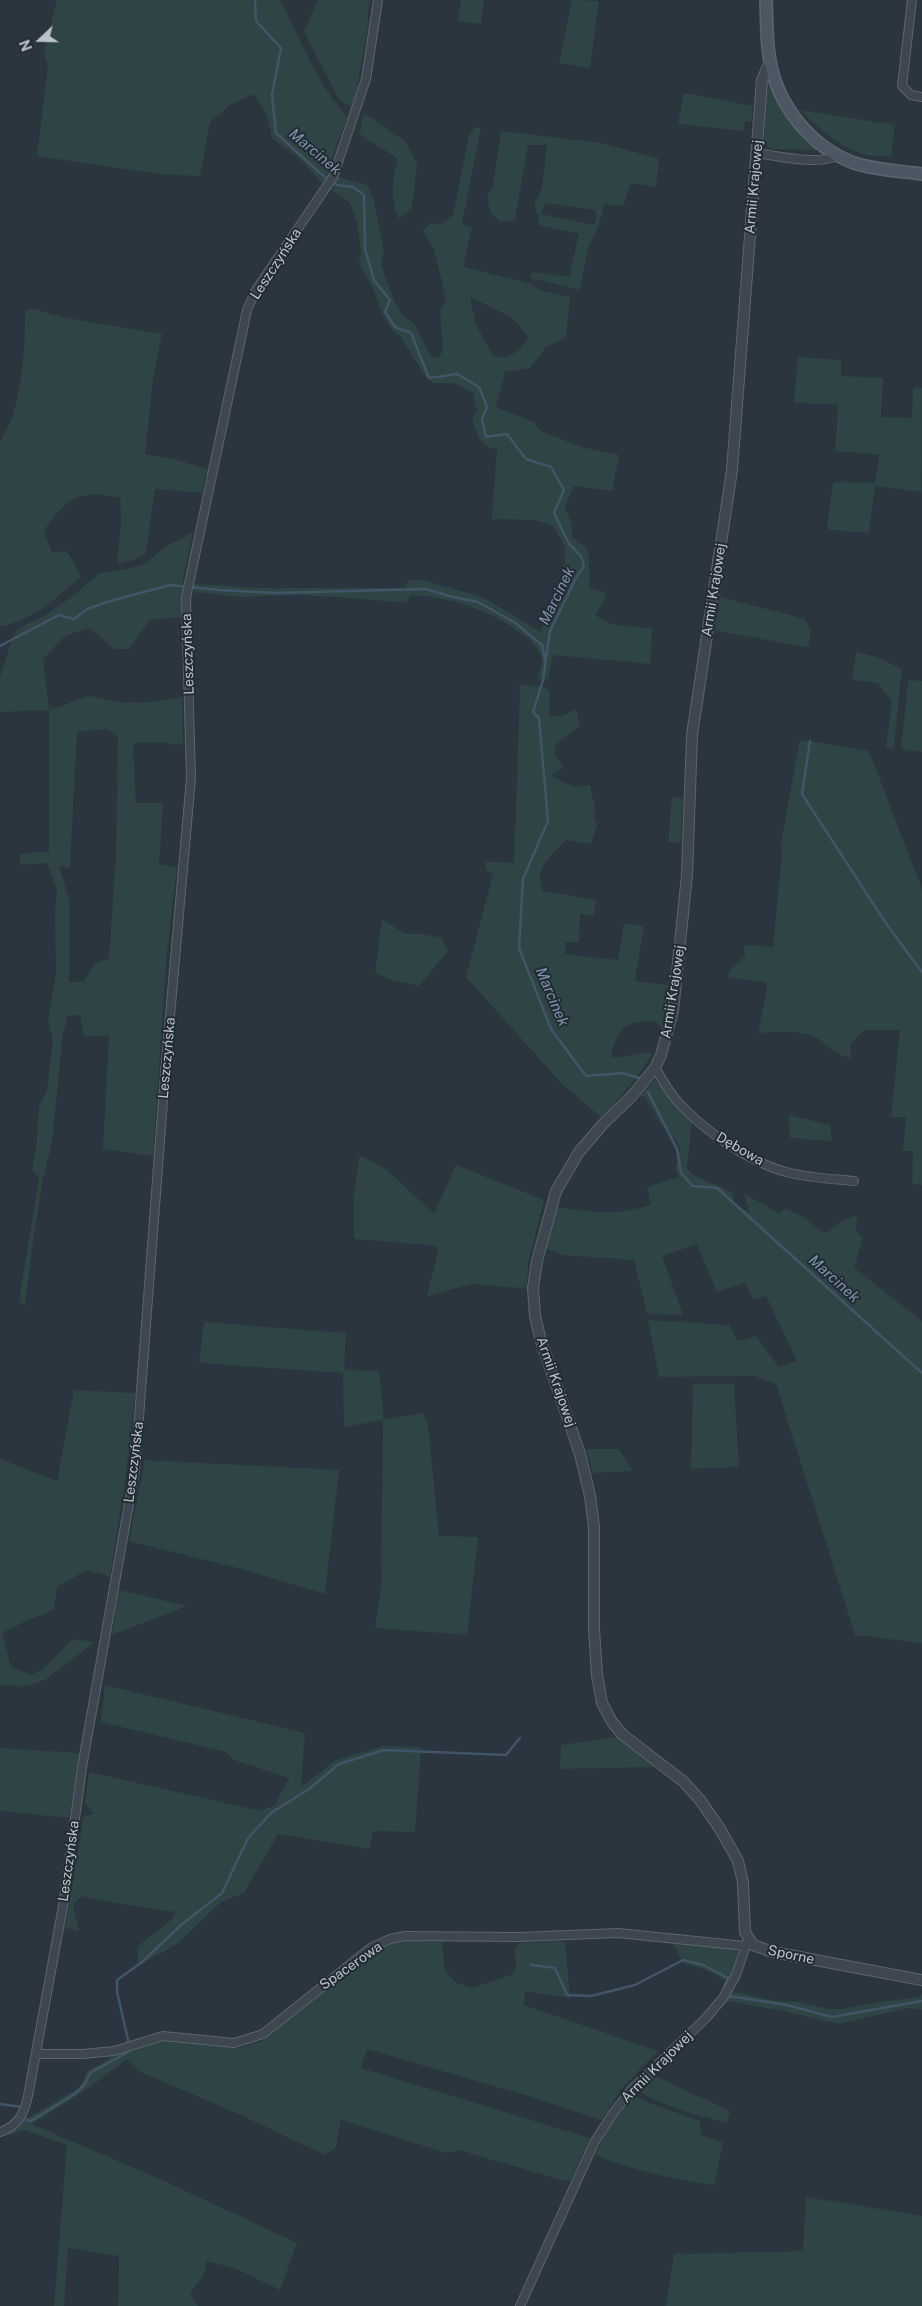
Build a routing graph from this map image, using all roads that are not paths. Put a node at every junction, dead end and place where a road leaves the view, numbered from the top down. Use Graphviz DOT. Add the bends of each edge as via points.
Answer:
graph roads {
  1 [pos="378,0"];
  2 [pos="766,0"];
  3 [pos="912,0"];
  4 [pos="770,62"];
  5 [pos="922,97"];
  6 [pos="757,153"];
  7 [pos="837,155"];
  8 [pos="922,174"];
  9 [pos="654,1068"];
  10 [pos="854,1181"];
  11 [pos="746,1943"];
  12 [pos="922,1980"];
  13 [pos="36,2054"];
  14 [pos="0,2132"];
  15 [pos="520,2306"];
  1 -- 13 [label="street, Leszczyńska" via="366,79 333,177 256,290 248,310 187,593 191,778 135,1470 82,1767 63,1906"];
  2 -- 4 [label="main road"];
  3 -- 5 [label="street" via="902,86 911,95"];
  4 -- 6 [label="street, Armii Krajowej" via="762,80"];
  4 -- 7 [label="main road" via="790,112 815,139"];
  6 -- 7 [label="street" via="818,160 832,159"];
  6 -- 9 [label="street, Armii Krajowej" via="732,470 692,735 683,925 673,1011 661,1055"];
  7 -- 8 [label="main road" via="869,167"];
  9 -- 10 [label="street, Dębowa" via="678,1102 705,1128 732,1146 789,1173"];
  9 -- 11 [label="street, Armii Krajowej" via="632,1097 579,1152 556,1191 536,1261 534,1306 541,1341 580,1454 590,1496 594,1527 594,1629 602,1703 623,1735 684,1782 720,1830 738,1861 743,1882"];
  11 -- 12 [label="street, Sporne" via="772,1952"];
  11 -- 13 [label="street, Spacerowa" via="618,1933 519,1937 405,1936 372,1947 263,2034 234,2043 163,2036 114,2051"];
  11 -- 15 [label="street, Armii Krajowej" via="736,1975 723,1998 632,2089 600,2134"];
  13 -- 14 [label="street, Leszczyńska" via="25,2110 17,2123"];
}
